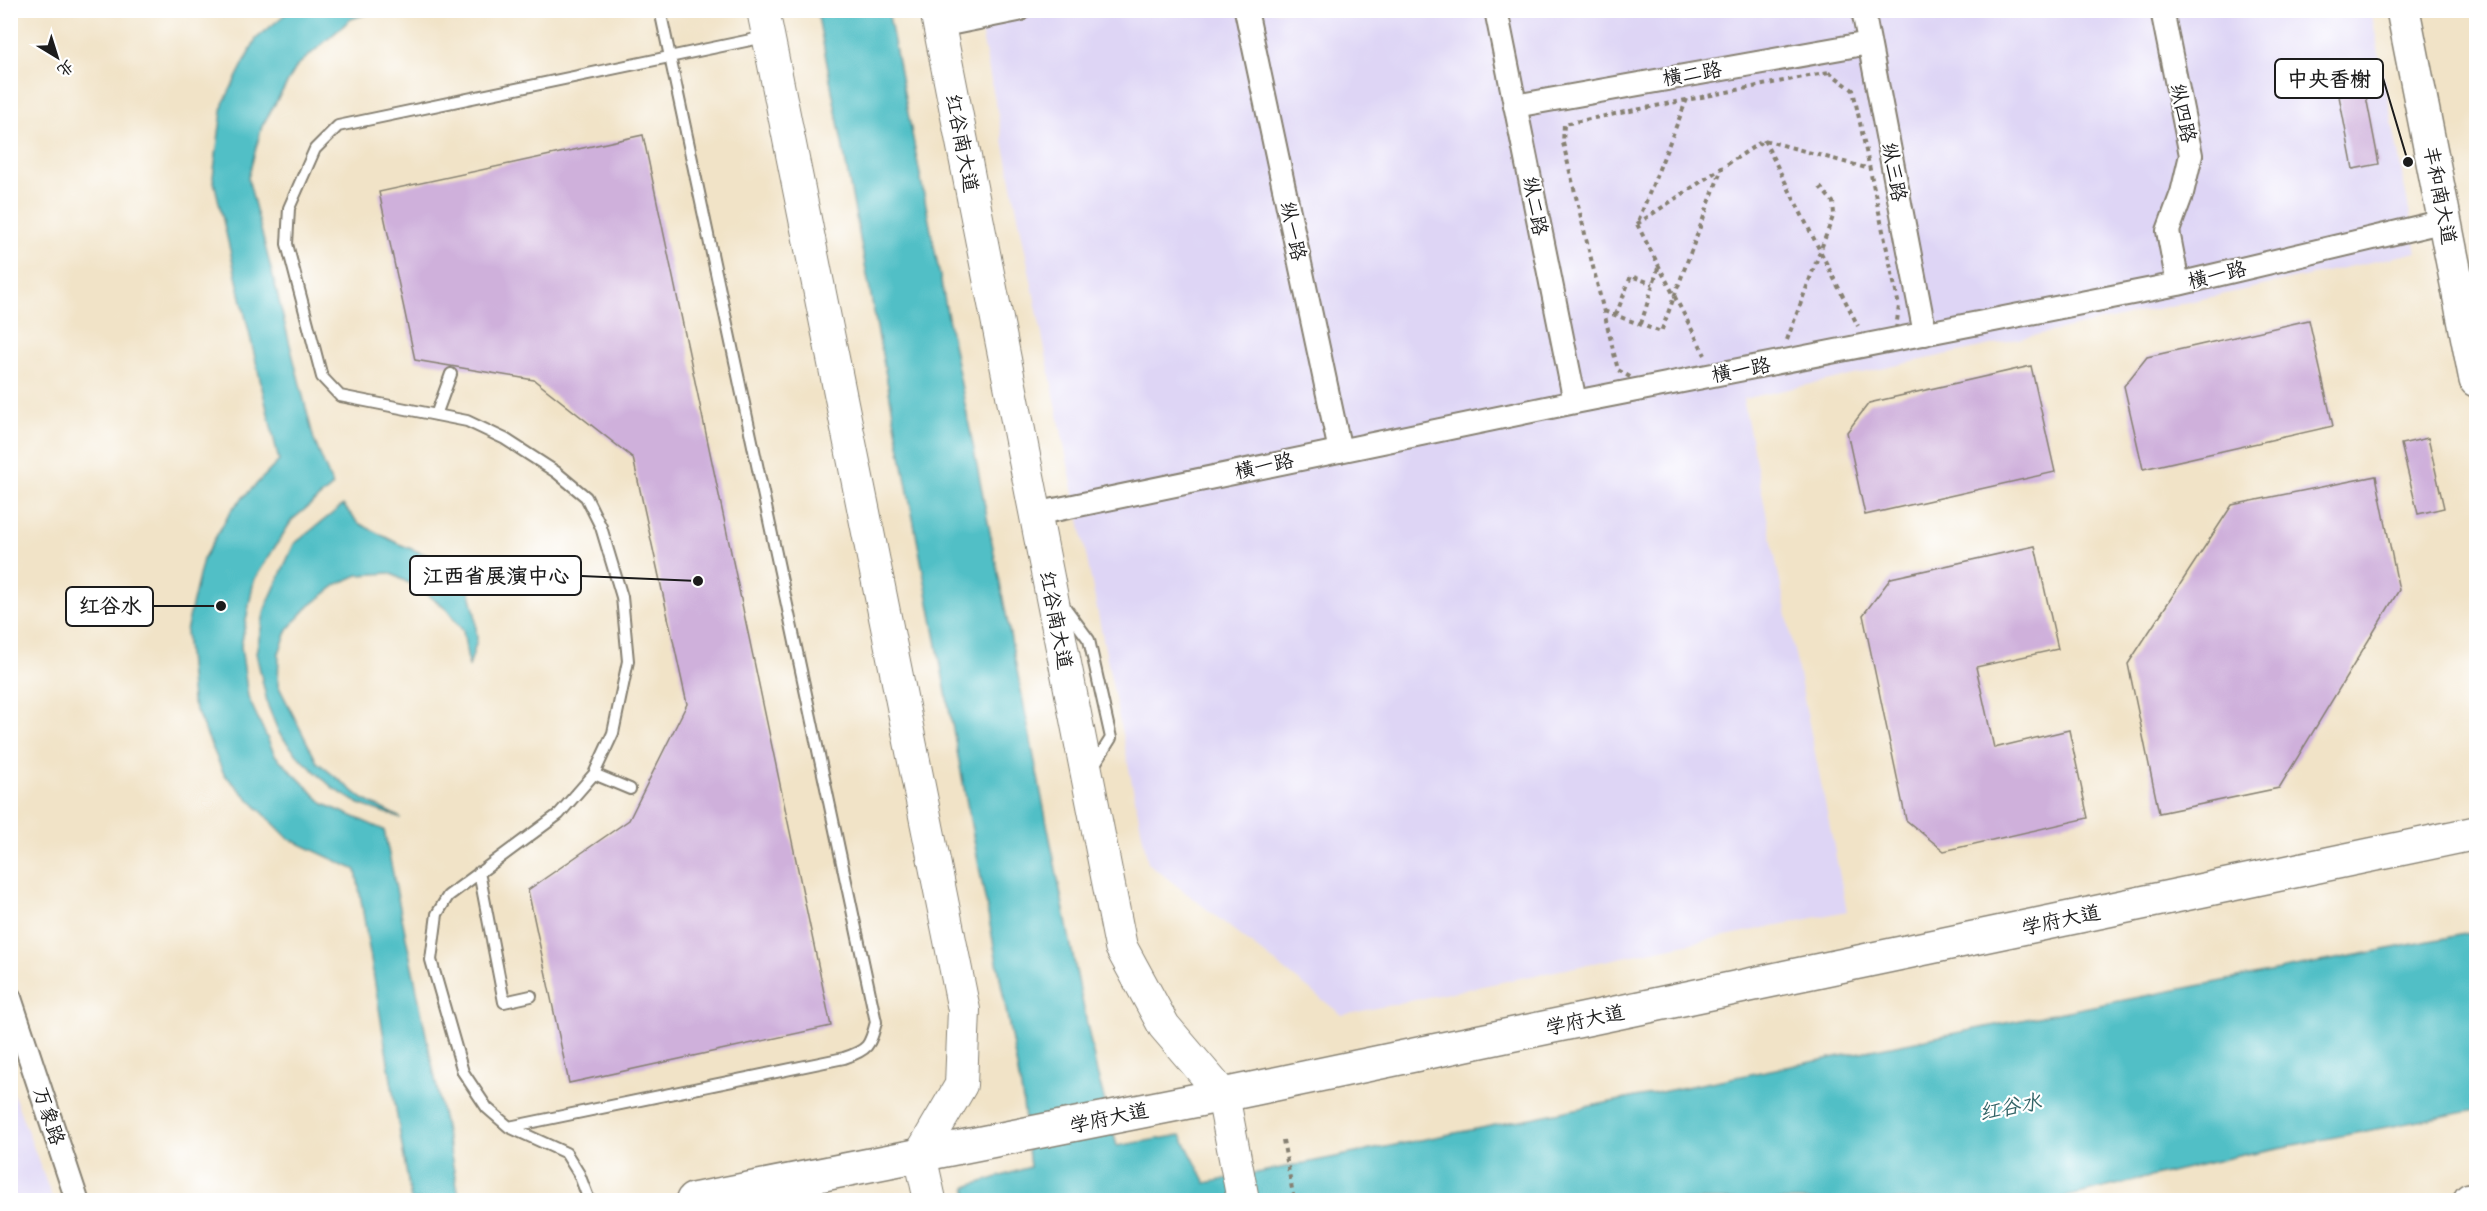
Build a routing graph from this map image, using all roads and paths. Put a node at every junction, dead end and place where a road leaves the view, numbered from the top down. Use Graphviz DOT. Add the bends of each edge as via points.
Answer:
graph roads {
  1 [pos="660,10"];
  2 [pos="1018,10"];
  3 [pos="1246,10"];
  4 [pos="1496,10"];
  5 [pos="1863,10"];
  6 [pos="2162,10"];
  7 [pos="2403,10"];
  8 [pos="937,18"];
  9 [pos="765,23"];
  10 [pos="1869,43"];
  11 [pos="670,57"];
  12 [pos="1687,99"];
  13 [pos="1515,106"];
  14 [pos="1764,140"];
  15 [pos="1723,167"];
  16 [pos="1869,169"];
  17 [pos="1894,175"];
  18 [pos="1820,187"];
  19 [pos="2445,221"];
  20 [pos="1637,224"];
  21 [pos="1820,250"];
  22 [pos="1659,267"];
  23 [pos="1653,284"];
  24 [pos="2178,284"];
  25 [pos="1674,297"];
  26 [pos="1603,310"];
  27 [pos="1616,315"];
  28 [pos="1641,324"];
  29 [pos="2470,330"];
  30 [pos="1925,334"];
  31 [pos="1868,342"];
  32 [pos="1781,357"];
  33 [pos="1715,373"];
  34 [pos="451,374"];
  35 [pos="2476,380"];
  36 [pos="1575,402"];
  37 [pos="436,415"];
  38 [pos="1340,451"];
  39 [pos="1035,514"];
  40 [pos="594,774"];
  41 [pos="630,789"];
  42 [pos="2476,826"];
  43 [pos="2476,833"];
  44 [pos="2426,844"];
  45 [pos="479,872"];
  46 [pos="531,996"];
  47 [pos="10,998"];
  48 [pos="1223,1095"];
  49 [pos="509,1127"];
  50 [pos="1283,1140"];
  51 [pos="920,1155"];
  52 [pos="2476,1199"];
  53 [pos="77,1200"];
  54 [pos="589,1200"];
  55 [pos="693,1200"];
  56 [pos="930,1200"];
  57 [pos="1242,1200"];
  58 [pos="1294,1200"];
  59 [pos="2470,1200"];
  1 -- 11 [label="lane"];
  2 -- 8 [label="street"];
  3 -- 38 [label="street, 纵一路"];
  4 -- 13 [label="street, 纵二路"];
  5 -- 10 [label="street, 纵三路"];
  6 -- 24 [label="street, 纵四路" via="2192,155 2168,231"];
  7 -- 19 [label="main road, 丰和南大道"];
  8 -- 39 [label="main road, 红谷南大道"];
  9 -- 11 [label="lane"];
  9 -- 51 [label="main road" via="964,1010 961,1085"];
  10 -- 13 [label="street, 横二路"];
  10 -- 17 [label="street, 纵三路"];
  11 -- 37 [label="lane" via="338,126 315,149 289,208 287,244 322,377 340,396"];
  11 -- 49 [label="lane" via="876,1022 871,1042 861,1053 844,1058"];
  12 -- 16 [label="path" via="1829,72 1853,90"];
  12 -- 20 [label="path"];
  12 -- 26 [label="path" via="1564,124 1563,143"];
  13 -- 36 [label="street, 纵二路"];
  14 -- 15 [label="path"];
  14 -- 16 [label="path"];
  14 -- 21 [label="path"];
  15 -- 20 [label="path"];
  15 -- 25 [label="path"];
  16 -- 17 [label="path"];
  16 -- 31 [label="path" via="1899,306 1896,329"];
  17 -- 30 [label="street, 纵三路"];
  18 -- 21 [label="path" via="1833,202 1834,214"];
  19 -- 24 [label="street, 横一路"];
  19 -- 29 [label="main road, 丰和南大道"];
  20 -- 22 [label="path"];
  21 -- 31 [label="path"];
  21 -- 32 [label="path"];
  22 -- 23 [label="path"];
  22 -- 25 [label="path"];
  23 -- 27 [label="path" via="1631,276"];
  23 -- 28 [label="path"];
  24 -- 30 [label="street, 横一路"];
  25 -- 28 [label="path" via="1661,332"];
  25 -- 33 [label="path"];
  26 -- 27 [label="path"];
  26 -- 33 [label="path" via="1618,370 1629,377 1644,385"];
  27 -- 28 [label="path"];
  29 -- 35 [label="main road, 丰和南大道"];
  30 -- 31 [label="street, 横一路"];
  31 -- 32 [label="path"];
  31 -- 33 [label="street, 横一路"];
  32 -- 33 [label="path"];
  33 -- 36 [label="street, 横一路"];
  34 -- 37 [label="lane"];
  36 -- 38 [label="street, 横一路"];
  37 -- 40 [label="lane" via="476,425 556,472 586,497 601,527 622,597 628,662 613,733"];
  38 -- 39 [label="street, 横一路"];
  39 -- 48 [label="main road, 红谷南大道" via="1121,947 1164,1026"];
  40 -- 41 [label="lane"];
  40 -- 45 [label="lane" via="559,814"];
  42 -- 44 [label="main road"];
  43 -- 44 [label="main road, 学府大道"];
  44 -- 48 [label="main road, 学府大道"];
  45 -- 46 [label="lane" via="504,1002"];
  45 -- 49 [label="lane" via="447,896 437,914 431,960 463,1072 487,1108"];
  47 -- 53 [label="street, 万象路"];
  48 -- 51 [label="main road, 学府大道"];
  48 -- 57 [label="main road"];
  49 -- 54 [label="lane" via="566,1153"];
  50 -- 58 [label="path"];
  51 -- 55 [label="main road, 学府大道"];
  51 -- 56 [label="main road"];
  52 -- 59 [label="main road"];
}
